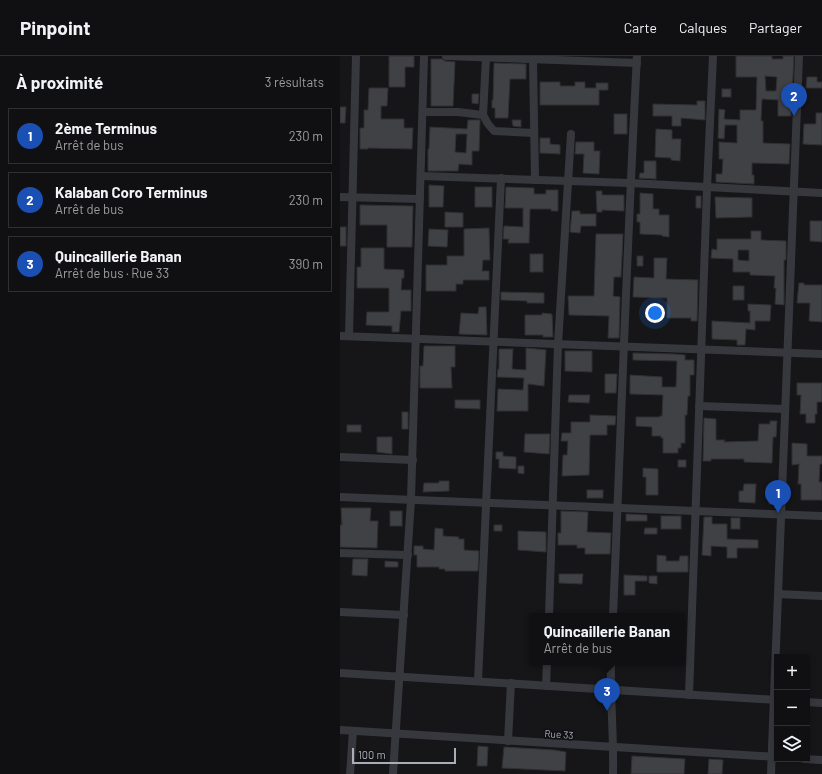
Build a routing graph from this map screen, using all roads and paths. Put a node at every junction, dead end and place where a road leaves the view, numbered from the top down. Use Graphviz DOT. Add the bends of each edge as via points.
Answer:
graph roads {
  1 [pos="356,56"];
  2 [pos="424,56"];
  3 [pos="446,56"];
  4 [pos="713,56"];
  5 [pos="799,56"];
  6 [pos="486,58"];
  7 [pos="533,59"];
  8 [pos="585,59"];
  9 [pos="637,60"];
  10 [pos="423,112"];
  11 [pos="483,115"];
  12 [pos="534,133"];
  13 [pos="571,134"];
  14 [pos="421,176"];
  15 [pos="500,178"];
  16 [pos="534,180"];
  17 [pos="568,181"];
  18 [pos="630,183"];
  19 [pos="707,188"];
  20 [pos="794,192"];
  21 [pos="822,193"];
  22 [pos="340,197"];
  23 [pos="352,197"];
  24 [pos="420,199"];
  25 [pos="340,336"];
  26 [pos="349,336"];
  27 [pos="416,339"];
  28 [pos="493,342"];
  29 [pos="558,344"];
  30 [pos="625,347"];
  31 [pos="701,350"];
  32 [pos="787,353"];
  33 [pos="822,354"];
  34 [pos="699,406"];
  35 [pos="785,409"];
  36 [pos="340,457"];
  37 [pos="413,460"];
  38 [pos="340,497"];
  39 [pos="411,500"];
  40 [pos="488,502"];
  41 [pos="552,505"];
  42 [pos="618,508"];
  43 [pos="695,511"];
  44 [pos="781,514"];
  45 [pos="822,516"];
  46 [pos="340,553"];
  47 [pos="408,555"];
  48 [pos="778,594"];
  49 [pos="822,596"];
  50 [pos="340,612"];
  51 [pos="549,613"];
  52 [pos="613,613"];
  53 [pos="404,616"];
  54 [pos="547,665"];
  55 [pos="611,665"];
  56 [pos="340,673"];
  57 [pos="400,676"];
  58 [pos="478,681"];
  59 [pos="511,683"];
  60 [pos="546,686"];
  61 [pos="610,690"];
  62 [pos="775,690"];
  63 [pos="689,694"];
  64 [pos="774,700"];
  65 [pos="810,702"];
  66 [pos="822,703"];
  67 [pos="340,730"];
  68 [pos="352,731"];
  69 [pos="396,734"];
  70 [pos="508,740"];
  71 [pos="614,747"];
  72 [pos="774,757"];
  73 [pos="810,759"];
  74 [pos="822,760"];
  75 [pos="350,774"];
  76 [pos="393,774"];
  77 [pos="613,774"];
  78 [pos="770,774"];
  1 -- 23 [label="street"];
  2 -- 10 [label="street"];
  3 -- 6 [label="street"];
  4 -- 19 [label="street"];
  5 -- 20 [label="street"];
  6 -- 7 [label="street"];
  6 -- 11 [label="street"];
  7 -- 8 [label="street"];
  7 -- 12 [label="street"];
  8 -- 9 [label="street"];
  9 -- 18 [label="street"];
  10 -- 11 [label="street"];
  10 -- 14 [label="street"];
  11 -- 12 [label="street" via="494,131"];
  12 -- 16 [label="street"];
  13 -- 17 [label="street"];
  14 -- 15 [label="street"];
  14 -- 24 [label="street"];
  15 -- 16 [label="street"];
  15 -- 28 [label="street"];
  16 -- 17 [label="street"];
  17 -- 18 [label="street"];
  17 -- 29 [label="street"];
  18 -- 19 [label="street"];
  18 -- 30 [label="street"];
  19 -- 20 [label="street"];
  19 -- 31 [label="street"];
  20 -- 21 [label="street"];
  20 -- 32 [label="street"];
  22 -- 23 [label="street"];
  23 -- 24 [label="street"];
  23 -- 26 [label="street"];
  24 -- 27 [label="street"];
  25 -- 26 [label="street"];
  26 -- 27 [label="street"];
  27 -- 28 [label="street"];
  27 -- 37 [label="street"];
  28 -- 29 [label="street"];
  28 -- 40 [label="street"];
  29 -- 30 [label="street"];
  29 -- 41 [label="street"];
  30 -- 31 [label="street"];
  30 -- 42 [label="street"];
  31 -- 32 [label="street"];
  31 -- 34 [label="street"];
  32 -- 33 [label="street"];
  32 -- 35 [label="street"];
  34 -- 35 [label="street"];
  34 -- 43 [label="street"];
  35 -- 44 [label="street"];
  36 -- 37 [label="street"];
  37 -- 39 [label="street"];
  38 -- 39 [label="street"];
  39 -- 40 [label="street"];
  39 -- 47 [label="street"];
  40 -- 41 [label="street"];
  40 -- 58 [label="street"];
  41 -- 42 [label="street"];
  41 -- 51 [label="street"];
  42 -- 43 [label="street"];
  42 -- 52 [label="street"];
  43 -- 44 [label="street"];
  43 -- 63 [label="street"];
  44 -- 45 [label="street"];
  44 -- 48 [label="street"];
  46 -- 47 [label="street"];
  47 -- 53 [label="street"];
  48 -- 49 [label="street"];
  48 -- 62 [label="street"];
  50 -- 53 [label="street"];
  53 -- 57 [label="street"];
  54 -- 60 [label="street"];
  55 -- 61 [label="street"];
  56 -- 57 [label="street"];
  57 -- 58 [label="street"];
  57 -- 69 [label="street"];
  58 -- 59 [label="street"];
  59 -- 60 [label="street"];
  59 -- 70 [label="street"];
  60 -- 61 [label="street"];
  61 -- 63 [label="street"];
  61 -- 71 [label="street"];
  63 -- 64 [label="street"];
  65 -- 66 [label="street"];
  67 -- 68 [label="street, Rue 33"];
  68 -- 69 [label="street, Rue 33"];
  68 -- 75 [label="street"];
  69 -- 70 [label="street, Rue 33"];
  69 -- 76 [label="street"];
  70 -- 71 [label="street, Rue 33"];
  71 -- 72 [label="street, Rue 33"];
  71 -- 77 [label="street"];
  72 -- 78 [label="street"];
  73 -- 74 [label="street"];
}
